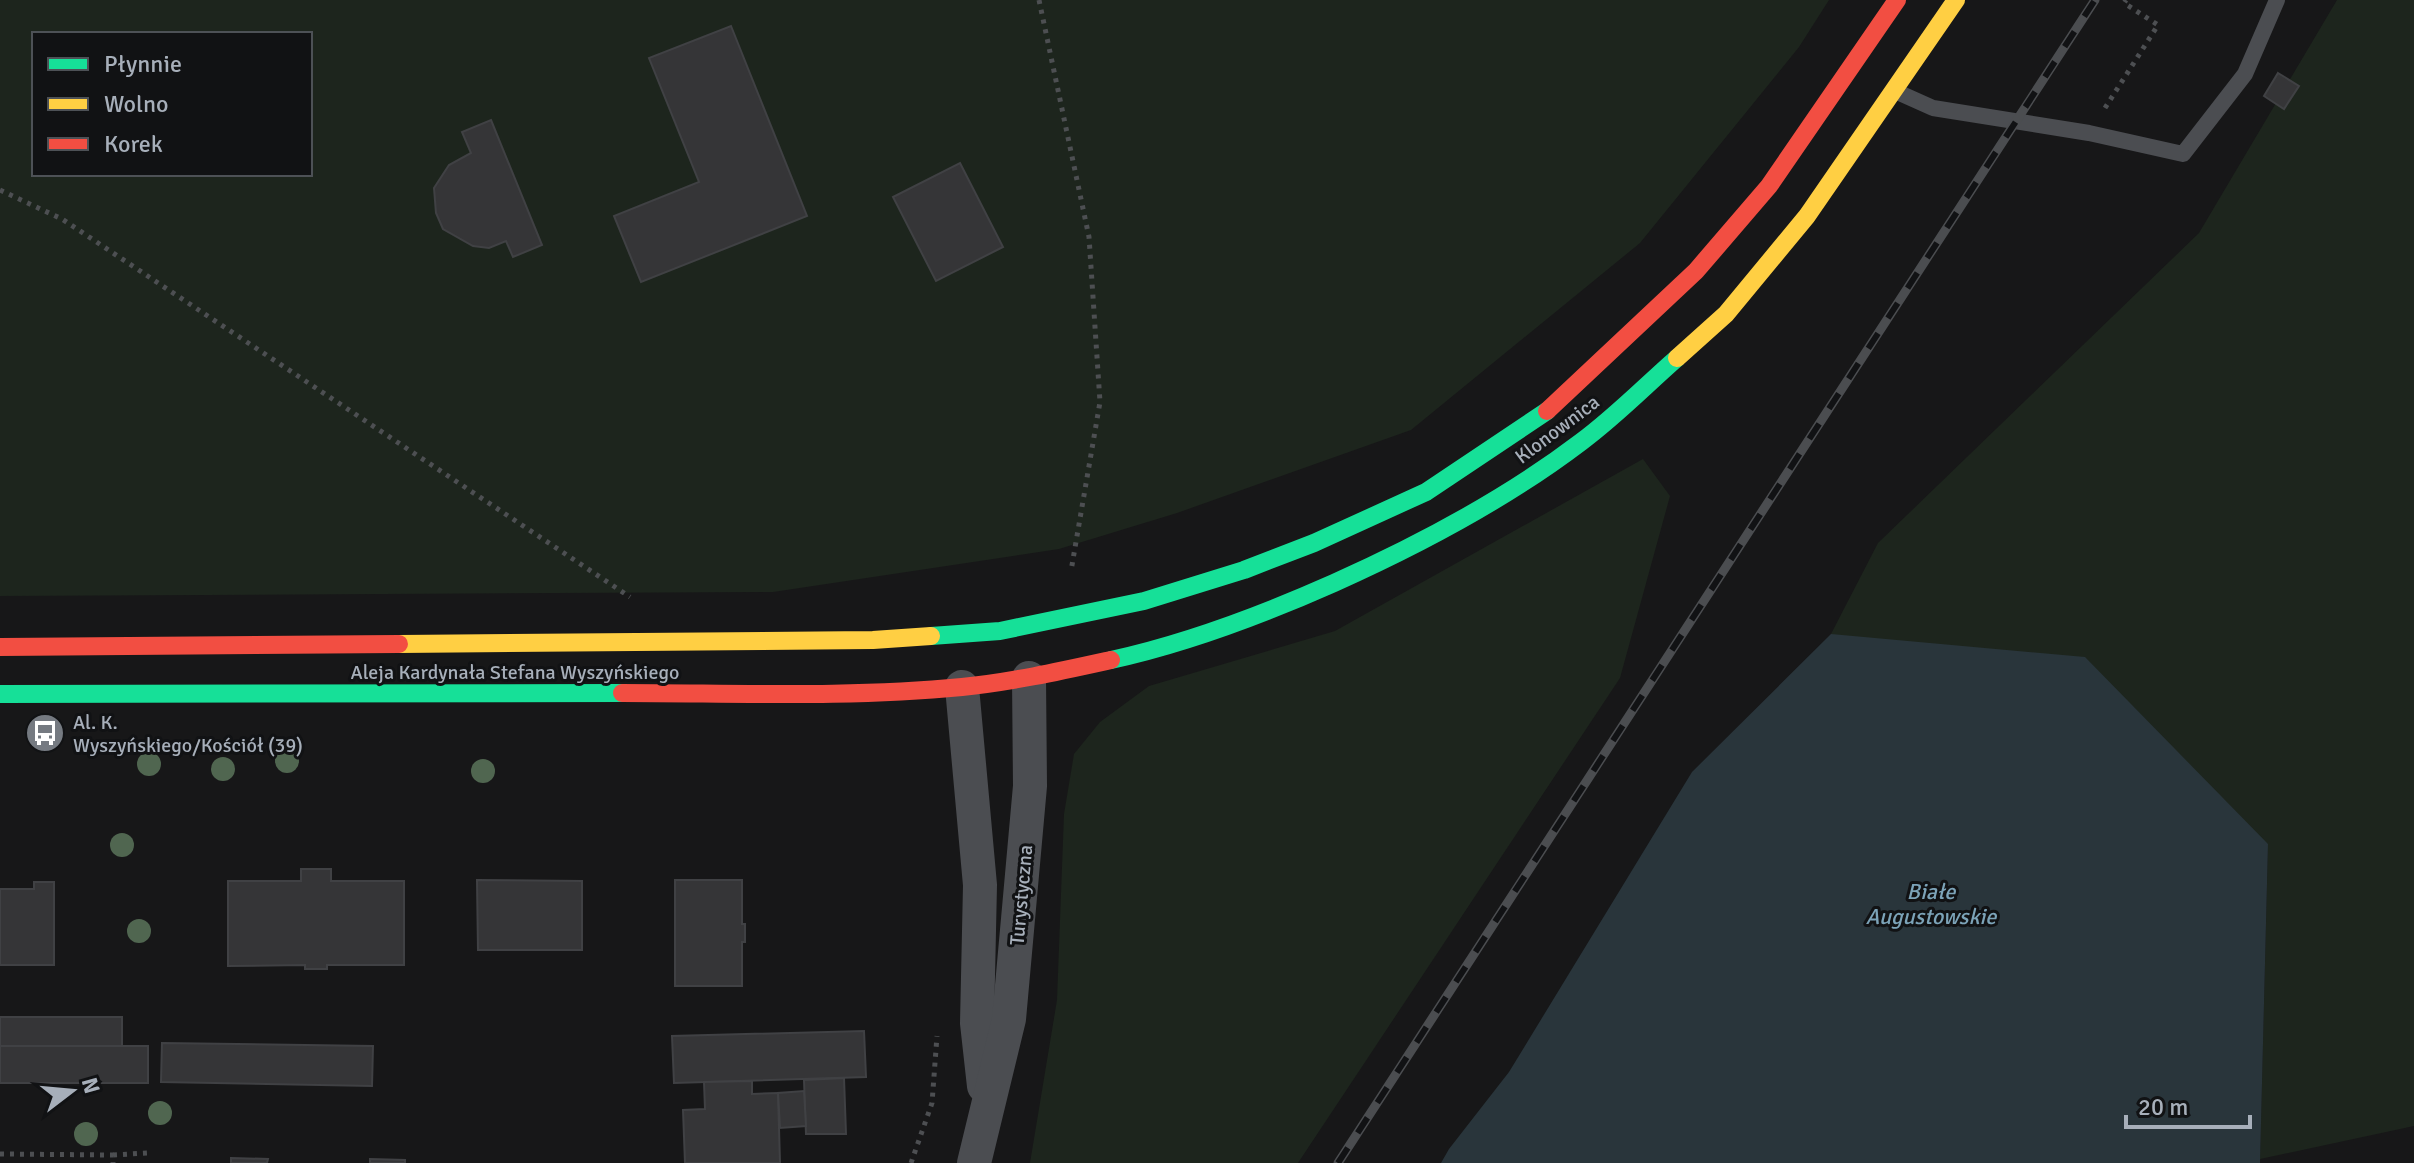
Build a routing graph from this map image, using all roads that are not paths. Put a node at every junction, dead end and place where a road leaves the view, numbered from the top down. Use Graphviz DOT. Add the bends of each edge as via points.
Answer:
graph roads {
  1 [pos="1897,0"];
  2 [pos="1956,0"];
  3 [pos="2277,0"];
  4 [pos="1865,69"];
  5 [pos="1895,91"];
  6 [pos="1004,637"];
  7 [pos="449,642"];
  8 [pos="0,647"];
  9 [pos="975,668"];
  10 [pos="1025,672"];
  11 [pos="449,681"];
  12 [pos="0,694"];
  13 [pos="987,1110"];
  14 [pos="974,1163"];
  1 -- 4 [label="main road, Klonownica"];
  2 -- 5 [label="main road, Klonownica"];
  3 -- 5 [label="lane" via="2245,74 2183,154 1933,108"];
  4 -- 5 [label="main road"];
  4 -- 6 [label="main road, Klonownica" via="1696,271 1545,412 1426,492 1244,570"];
  5 -- 10 [label="main road, Klonownica" via="1807,216 1726,314 1583,441 1505,495 1392,557 1264,614 1157,650"];
  6 -- 7 [label="main road, Aleja Kardynała Stefana Wyszyńskiego"];
  6 -- 9 [label="main road"];
  7 -- 8 [label="main road, Aleja Kardynała Stefana Wyszyńskiego"];
  7 -- 11 [label="main road"];
  9 -- 10 [label="main road, Aleja Kardynała Stefana Wyszyńskiego"];
  9 -- 11 [label="main road, Aleja Kardynała Stefana Wyszyńskiego" via="874,693"];
  9 -- 13 [label="street, Turystyczna" via="977,1023"];
  10 -- 13 [label="street, Turystyczna" via="1030,786 1009,1019"];
  11 -- 12 [label="main road, Aleja Kardynała Stefana Wyszyńskiego"];
  13 -- 14 [label="street, Turystyczna"];
}
